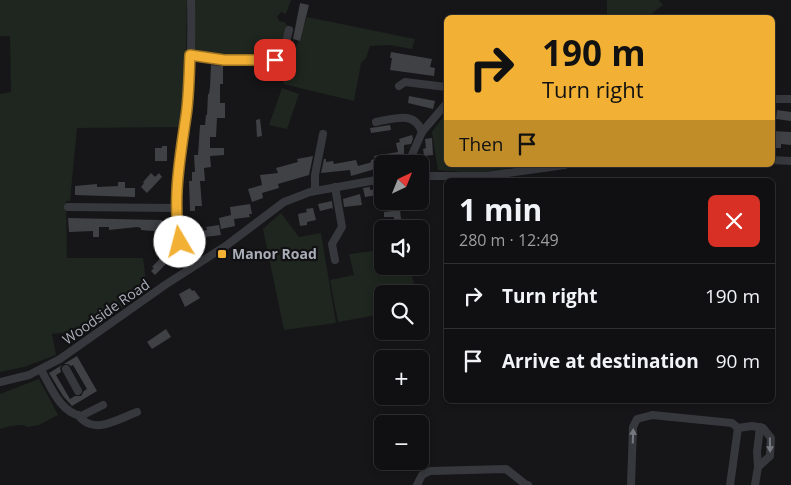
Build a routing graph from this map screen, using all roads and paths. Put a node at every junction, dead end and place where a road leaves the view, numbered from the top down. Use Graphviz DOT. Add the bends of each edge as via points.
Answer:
graph roads {
  1 [pos="191,0"];
  2 [pos="289,30"];
  3 [pos="190,55"];
  4 [pos="399,86"];
  5 [pos="444,87"];
  6 [pos="775,99"];
  7 [pos="791,99"];
  8 [pos="444,106"];
  9 [pos="376,122"];
  10 [pos="422,132"];
  11 [pos="323,134"];
  12 [pos="412,155"];
  13 [pos="775,160"];
  14 [pos="791,161"];
  15 [pos="551,167"];
  16 [pos="429,176"];
  17 [pos="374,180"];
  18 [pos="335,187"];
  19 [pos="315,190"];
  20 [pos="68,207"];
  21 [pos="176,208"];
  22 [pos="335,260"];
  23 [pos="190,269"];
  24 [pos="63,364"];
  25 [pos="41,370"];
  26 [pos="0,382"];
  27 [pos="78,391"];
  28 [pos="103,406"];
  29 [pos="136,412"];
  30 [pos="78,416"];
  31 [pos="760,427"];
  32 [pos="738,428"];
  33 [pos="758,467"];
  34 [pos="416,485"];
  35 [pos="528,485"];
  36 [pos="631,485"];
  37 [pos="730,485"];
  38 [pos="756,485"];
  1 -- 3 [label="street"];
  2 -- 3 [label="street" via="283,55 275,60 224,60"];
  3 -- 21 [label="street"];
  4 -- 5 [label="street" via="405,82"];
  6 -- 7 [label="street"];
  8 -- 10 [label="street"];
  9 -- 10 [label="street" via="410,118 420,125"];
  10 -- 12 [label="street"];
  11 -- 19 [label="street"];
  13 -- 14 [label="street"];
  15 -- 16 [label="street" via="486,176"];
  17 -- 18 [label="street, Woodside Road"];
  18 -- 19 [label="street, Woodside Road"];
  18 -- 22 [label="street" via="342,227 332,244"];
  19 -- 23 [label="street, Woodside Road" via="284,202"];
  20 -- 21 [label="street"];
  21 -- 23 [label="street" via="182,251"];
  23 -- 24 [label="street, Woodside Road"];
  24 -- 25 [label="street, Woodside Road"];
  24 -- 27 [label="street"];
  25 -- 26 [label="street, Woodside Road"];
  25 -- 30 [label="street" via="61,403"];
  28 -- 30 [label="street"];
  29 -- 30 [label="street" via="101,426 87,425"];
  31 -- 32 [label="street"];
  31 -- 33 [label="street"];
  31 -- 33 [label="street, one-way" via="771,438 770,456"];
  36 -- 32 [label="street, one-way" via="633,428 640,417 652,415 732,423"];
  32 -- 37 [label="street"];
  33 -- 38 [label="street"];
  34 -- 35 [label="street" via="422,474 430,470 490,469 506,469"];
}
